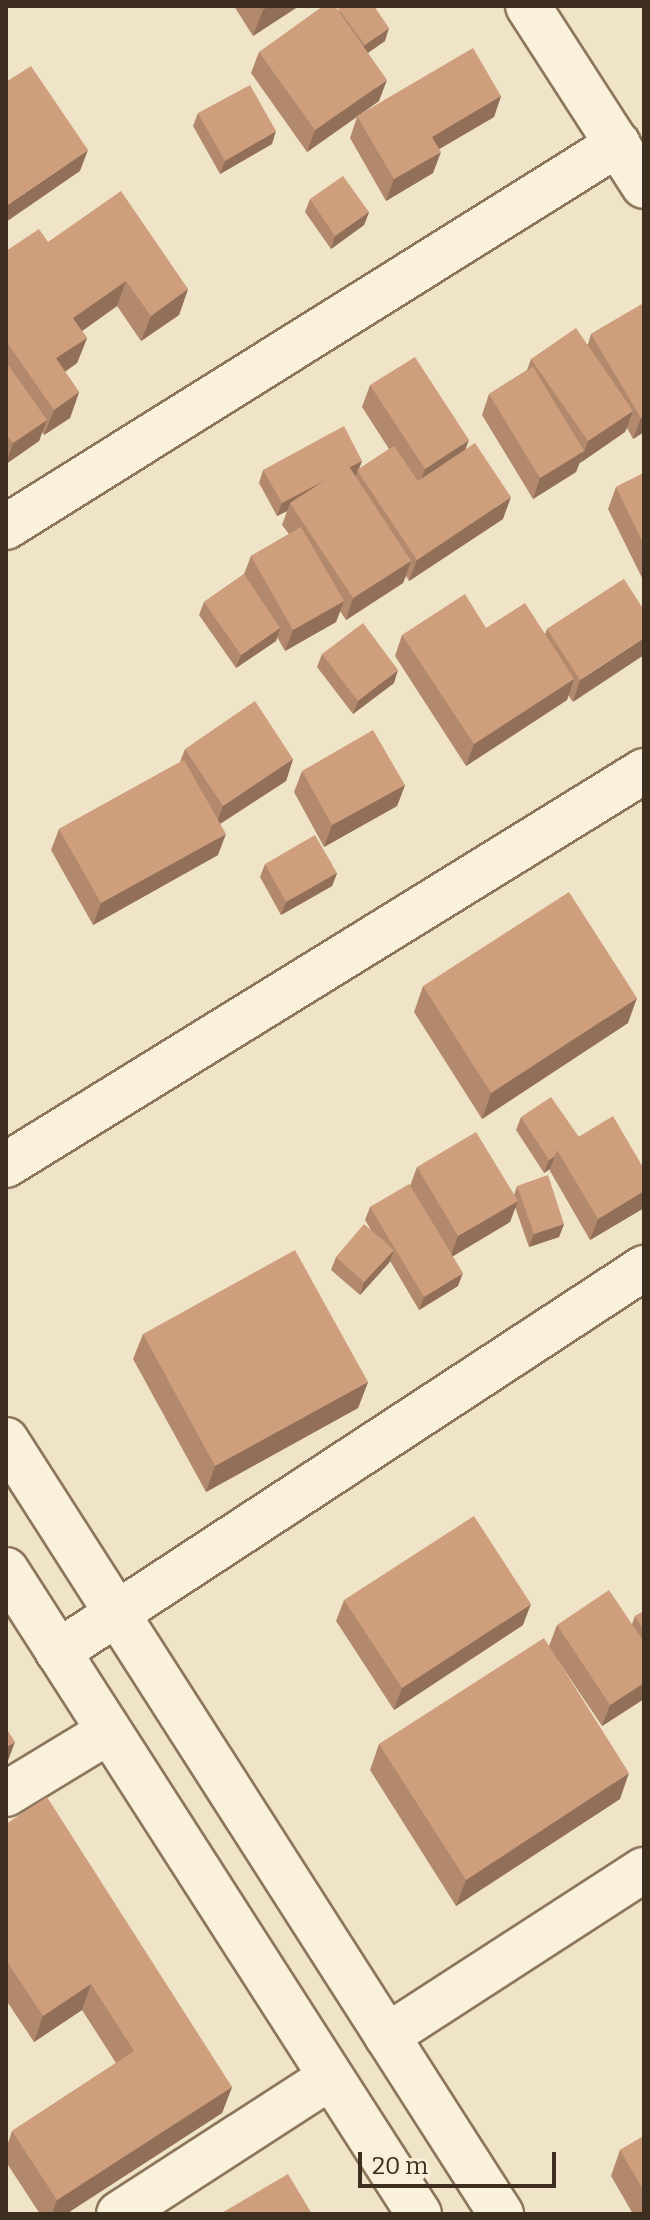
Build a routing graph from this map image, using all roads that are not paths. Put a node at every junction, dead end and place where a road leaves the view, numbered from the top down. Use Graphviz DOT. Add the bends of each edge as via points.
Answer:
graph roads {
  1 [pos="528,6"];
  2 [pos="618,144"];
  3 [pos="644,186"];
  4 [pos="6,527"];
  5 [pos="644,771"];
  6 [pos="6,1165"];
  7 [pos="644,1268"];
  8 [pos="6,1440"];
  9 [pos="6,1570"];
  10 [pos="114,1612"];
  11 [pos="58,1652"];
  12 [pos="108,1732"];
  13 [pos="6,1794"];
  14 [pos="644,1870"];
  15 [pos="387,2036"];
  16 [pos="331,2077"];
  17 [pos="119,2214"];
  18 [pos="419,2214"];
  19 [pos="501,2214"];
  1 -- 2 [label="street"];
  2 -- 3 [label="street"];
  2 -- 4 [label="street"];
  5 -- 6 [label="street"];
  7 -- 10 [label="street"];
  8 -- 10 [label="street"];
  9 -- 11 [label="street"];
  10 -- 11 [label="street"];
  10 -- 15 [label="street"];
  11 -- 12 [label="street"];
  12 -- 13 [label="street"];
  12 -- 16 [label="street"];
  14 -- 15 [label="street"];
  15 -- 19 [label="street"];
  16 -- 17 [label="street"];
  16 -- 18 [label="street"];
}
